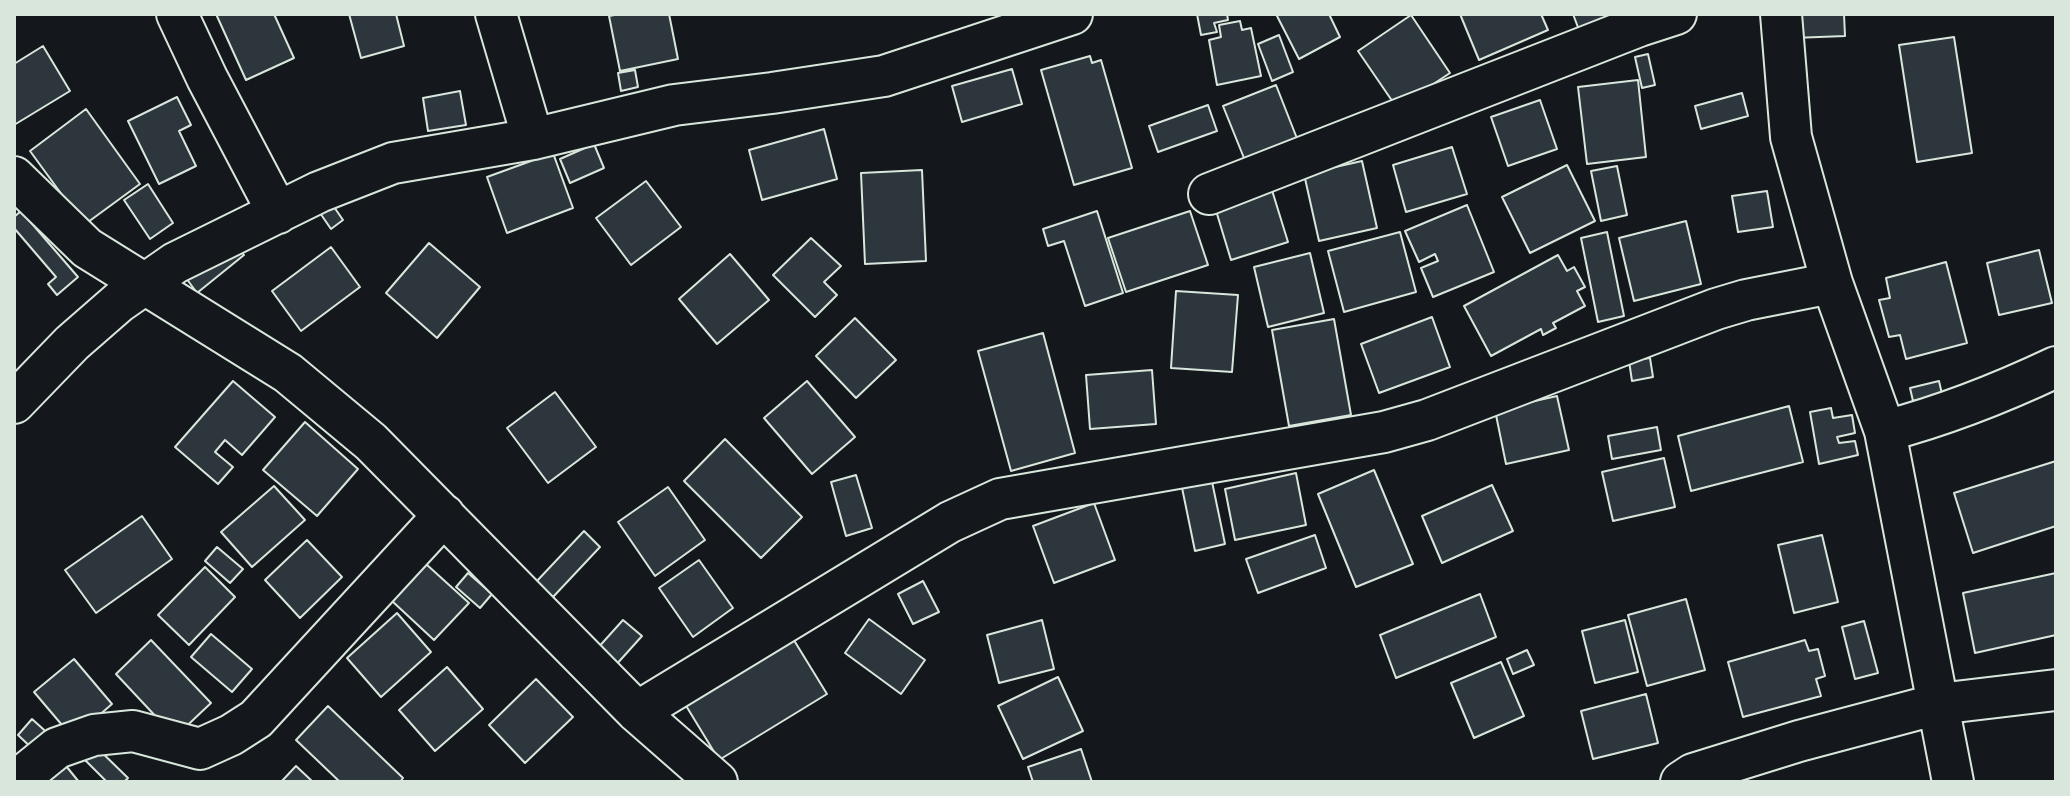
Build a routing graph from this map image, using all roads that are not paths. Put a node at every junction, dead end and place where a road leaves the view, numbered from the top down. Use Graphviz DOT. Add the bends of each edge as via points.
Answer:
graph roads {
  1 [pos="177,14"];
  2 [pos="496,14"];
  3 [pos="1072,14"];
  4 [pos="1676,14"];
  5 [pos="1781,14"];
  6 [pos="533,139"];
  7 [pos="14,177"];
  8 [pos="1209,194"];
  9 [pos="278,213"];
  10 [pos="1832,283"];
  11 [pos="144,285"];
  12 [pos="2056,367"];
  13 [pos="14,403"];
  14 [pos="1885,431"];
  15 [pos="444,515"];
  16 [pos="2056,690"];
  17 [pos="1938,704"];
  18 [pos="637,712"];
  19 [pos="15,782"];
  20 [pos="717,782"];
  21 [pos="1681,782"];
  22 [pos="1953,782"];
  1 -- 9 [label="street"];
  2 -- 6 [label="street"];
  3 -- 6 [label="street" via="884,76 674,105"];
  4 -- 8 [label="street"];
  5 -- 10 [label="street" via="1791,137"];
  6 -- 9 [label="street" via="393,163"];
  7 -- 11 [label="street" via="87,248"];
  9 -- 11 [label="street" via="175,263"];
  10 -- 14 [label="street"];
  10 -- 18 [label="street" via="1716,309 1384,432 1000,499 950,522"];
  11 -- 13 [label="street" via="72,343"];
  11 -- 15 [label="street" via="288,373 371,442"];
  12 -- 14 [label="street" via="1937,417"];
  14 -- 17 [label="street"];
  15 -- 18 [label="street"];
  15 -- 19 [label="street" via="256,719 231,735 200,749 133,731 94,735 57,748"];
  16 -- 17 [label="street"];
  17 -- 21 [label="street" via="1784,746"];
  17 -- 22 [label="street"];
  18 -- 20 [label="street"];
}
